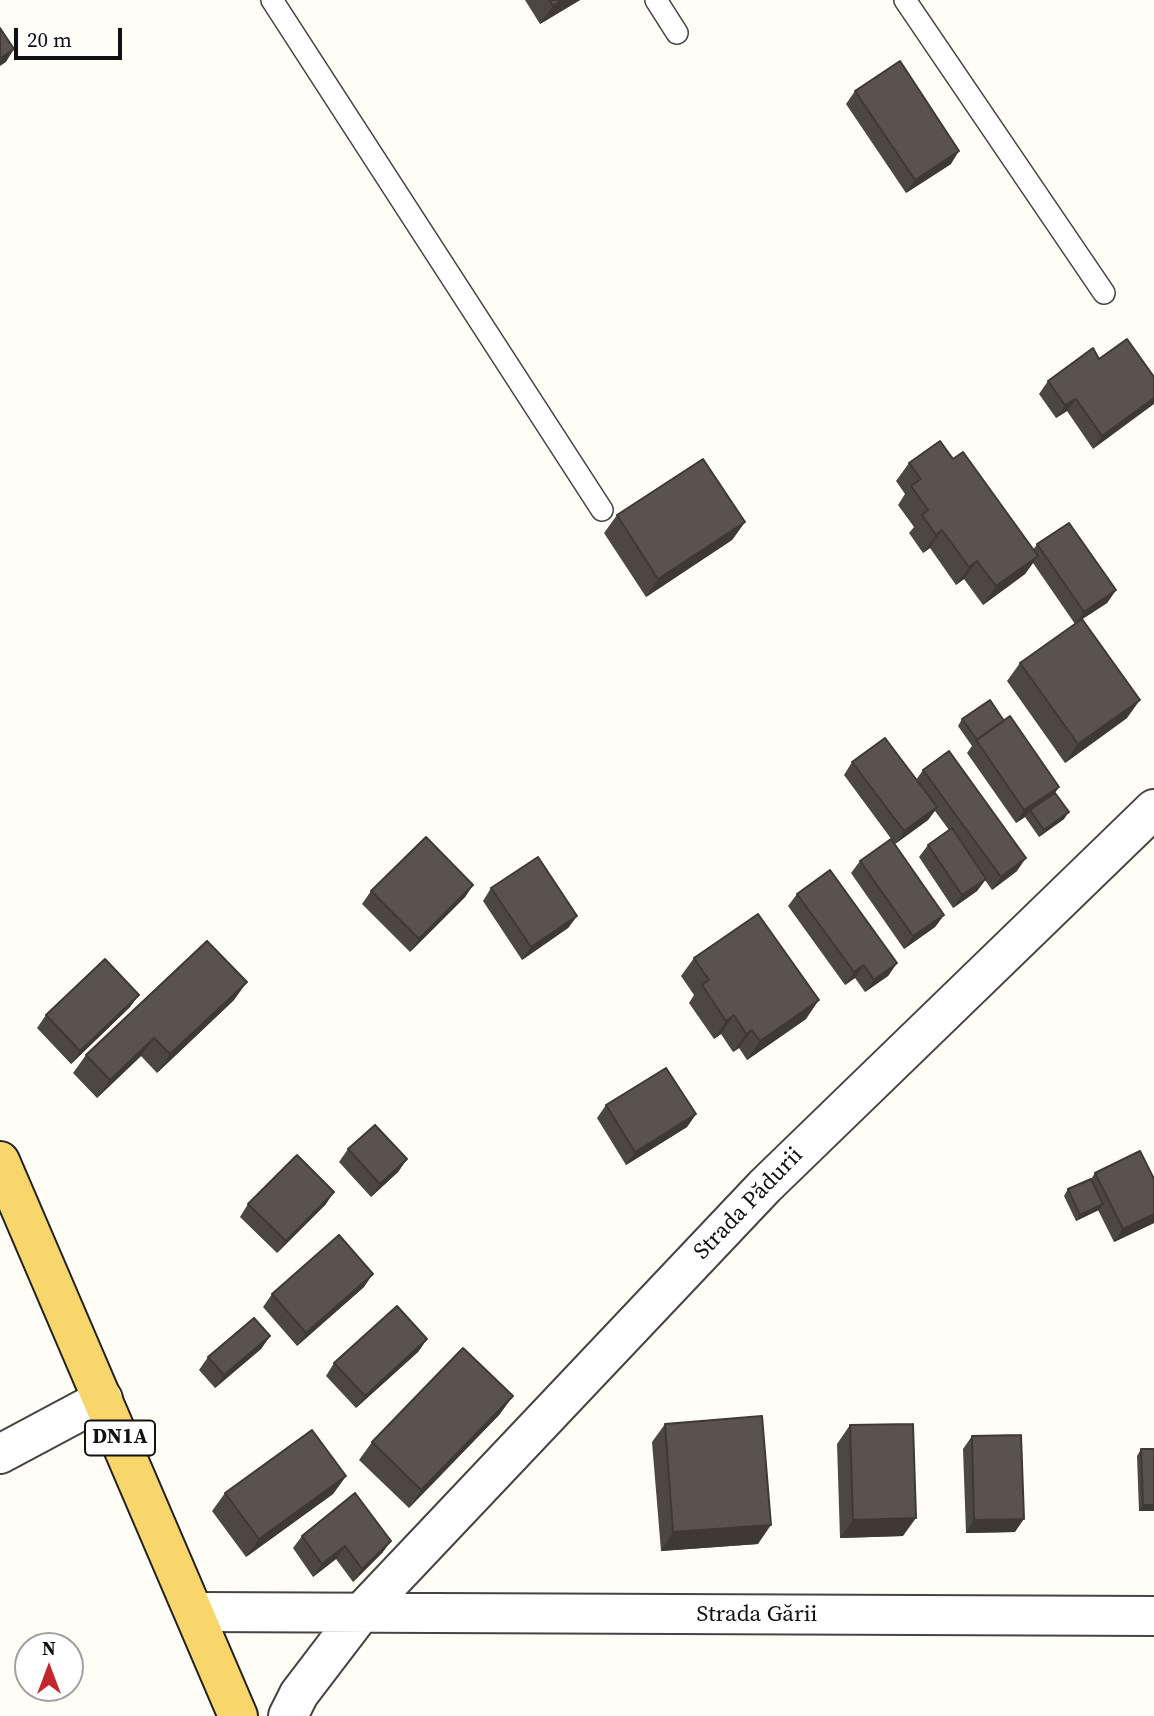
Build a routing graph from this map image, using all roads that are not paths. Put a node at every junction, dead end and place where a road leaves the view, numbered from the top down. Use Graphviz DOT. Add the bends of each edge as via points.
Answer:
graph roads {
  1 [pos="272,0"];
  2 [pos="656,0"];
  3 [pos="905,0"];
  4 [pos="677,33"];
  5 [pos="1104,293"];
  6 [pos="602,510"];
  7 [pos="1154,809"];
  8 [pos="0,1161"];
  9 [pos="103,1399"];
  10 [pos="0,1454"];
  11 [pos="195,1612"];
  12 [pos="360,1614"];
  13 [pos="1154,1616"];
  14 [pos="238,1716"];
  15 [pos="288,1716"];
  1 -- 6 [label="lane"];
  2 -- 4 [label="lane"];
  3 -- 5 [label="lane"];
  7 -- 12 [label="street, Strada Pădurii" via="765,1186"];
  8 -- 9 [label="main road, DN1A"];
  9 -- 10 [label="street"];
  9 -- 11 [label="main road, DN1A"];
  11 -- 12 [label="street, Strada Gării"];
  11 -- 14 [label="main road, DN1A"];
  12 -- 13 [label="street, Strada Gării"];
  12 -- 15 [label="street, Strada Pădurii"];
}
